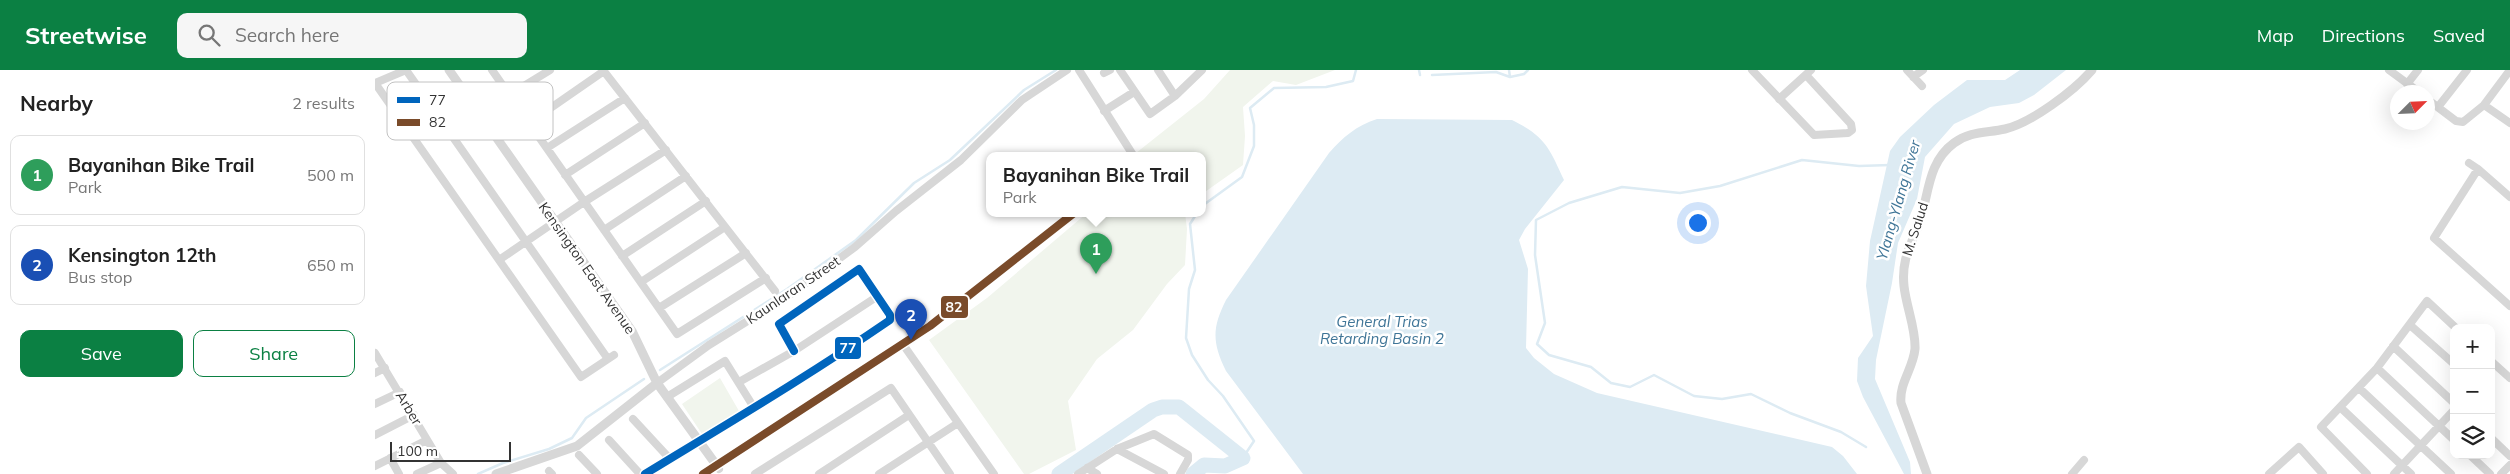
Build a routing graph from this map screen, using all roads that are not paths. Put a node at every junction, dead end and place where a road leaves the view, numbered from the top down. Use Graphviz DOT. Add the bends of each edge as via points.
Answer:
graph roads {
  1 [pos="406,70"];
  2 [pos="449,70"];
  3 [pos="492,70"];
  4 [pos="550,70"];
  5 [pos="1067,70"];
  6 [pos="1079,70"];
  7 [pos="1120,70"];
  8 [pos="1157,70"];
  9 [pos="1752,70"];
  10 [pos="1907,70"];
  11 [pos="1923,70"];
  12 [pos="2092,70"];
  13 [pos="2389,70"];
  14 [pos="2418,70"];
  15 [pos="2467,70"];
  16 [pos="2510,70"];
  17 [pos="604,71"];
  18 [pos="1199,71"];
  19 [pos="1808,72"];
  20 [pos="1913,77"];
  21 [pos="414,82"];
  22 [pos="457,82"];
  23 [pos="500,82"];
  24 [pos="530,82"];
  25 [pos="375,83"];
  26 [pos="2407,84"];
  27 [pos="1922,86"];
  28 [pos="1134,92"];
  29 [pos="1175,96"];
  30 [pos="625,98"];
  31 [pos="1779,99"];
  32 [pos="387,100"];
  33 [pos="2435,105"];
  34 [pos="2485,105"];
  35 [pos="553,106"];
  36 [pos="2438,107"];
  37 [pos="1104,111"];
  38 [pos="645,123"];
  39 [pos="2510,123"];
  40 [pos="415,140"];
  41 [pos="455,140"];
  42 [pos="498,140"];
  43 [pos="541,140"];
  44 [pos="547,148"];
  45 [pos="666,150"];
  46 [pos="1131,152"];
  47 [pos="2469,163"];
  48 [pos="2478,169"];
  49 [pos="565,175"];
  50 [pos="686,176"];
  51 [pos="2510,197"];
  52 [pos="706,201"];
  53 [pos="584,202"];
  54 [pos="1069,217"];
  55 [pos="555,222"];
  56 [pos="725,227"];
  57 [pos="604,230"];
  58 [pos="526,242"];
  59 [pos="746,252"];
  60 [pos="622,256"];
  61 [pos="499,260"];
  62 [pos="765,278"];
  63 [pos="641,282"];
  64 [pos="775,291"];
  65 [pos="878,296"];
  66 [pos="2510,306"];
  67 [pos="659,308"];
  68 [pos="2452,324"];
  69 [pos="2410,325"];
  70 [pos="903,343"];
  71 [pos="2393,346"];
  72 [pos="795,351"];
  73 [pos="375,353"];
  74 [pos="2450,360"];
  75 [pos="2495,367"];
  76 [pos="385,368"];
  77 [pos="2377,368"];
  78 [pos="375,373"];
  79 [pos="654,377"];
  80 [pos="2510,378"];
  81 [pos="739,382"];
  82 [pos="2359,388"];
  83 [pos="399,392"];
  84 [pos="667,397"];
  85 [pos="2450,399"];
  86 [pos="375,404"];
  87 [pos="753,406"];
  88 [pos="2340,407"];
  89 [pos="2450,414"];
  90 [pos="909,415"];
  91 [pos="413,416"];
  92 [pos="633,419"];
  93 [pos="958,423"];
  94 [pos="2439,426"];
  95 [pos="375,435"];
  96 [pos="2450,436"];
  97 [pos="427,440"];
  98 [pos="609,440"];
  99 [pos="699,440"];
  100 [pos="928,442"];
  101 [pos="2495,442"];
  102 [pos="2420,445"];
  103 [pos="1117,449"];
  104 [pos="579,455"];
  105 [pos="2510,456"];
  106 [pos="390,458"];
  107 [pos="670,459"];
  108 [pos="2474,459"];
  109 [pos="2084,460"];
  110 [pos="441,463"];
  111 [pos="2510,464"];
  112 [pos="2402,465"];
  113 [pos="375,466"];
  114 [pos="718,468"];
  115 [pos="1087,468"];
  116 [pos="946,473"];
  117 [pos="399,474"];
  118 [pos="417,474"];
  119 [pos="453,474"];
  120 [pos="496,474"];
  121 [pos="597,474"];
  122 [pos="640,474"];
  123 [pos="645,474"];
  124 [pos="703,474"];
  125 [pos="755,474"];
  126 [pos="819,474"];
  127 [pos="879,474"];
  128 [pos="994,474"];
  129 [pos="1078,474"];
  130 [pos="1097,474"];
  131 [pos="1164,474"];
  132 [pos="1180,474"];
  133 [pos="1927,474"];
  134 [pos="2072,474"];
  135 [pos="2269,474"];
  136 [pos="2323,474"];
  137 [pos="2367,474"];
  138 [pos="2393,474"];
  139 [pos="2411,474"];
  140 [pos="2451,474"];
  141 [pos="2490,474"];
  142 [pos="2501,474"];
  1 -- 21 [label="street"];
  1 -- 25 [label="street"];
  2 -- 22 [label="street, Kensington East Avenue"];
  3 -- 23 [label="street"];
  4 -- 24 [label="street"];
  5 -- 79 [label="street, Kaunlaran Street" via="1022,100 961,160 910,198 855,247 791,294"];
  6 -- 37 [label="street"];
  7 -- 28 [label="street"];
  8 -- 29 [label="street"];
  9 -- 31 [label="street"];
  10 -- 20 [label="street"];
  11 -- 20 [label="street"];
  12 -- 133 [label="street, M. Salud" via="2041,113 2005,129 1967,136 1954,143 1931,174 1919,223 1906,252 1903,285 1915,347 1900,391 1901,403"];
  13 -- 26 [label="street"];
  14 -- 26 [label="street"];
  15 -- 36 [label="street"];
  16 -- 34 [label="street"];
  17 -- 30 [label="street"];
  17 -- 35 [label="street"];
  18 -- 29 [label="street"];
  19 -- 31 [label="street"];
  19 -- 31 [label="street" via="1851,124 1852,130 1843,134 1814,136"];
  20 -- 27 [label="street"];
  25 -- 32 [label="street"];
  28 -- 29 [label="street" via="1150,114"];
  28 -- 37 [label="street"];
  30 -- 38 [label="street"];
  30 -- 44 [label="street"];
  33 -- 36 [label="street"];
  34 -- 36 [label="street" via="2466,121 2460,122"];
  34 -- 39 [label="street"];
  37 -- 46 [label="street"];
  38 -- 45 [label="street"];
  38 -- 49 [label="street"];
  40 -- 61 [label="street"];
  41 -- 58 [label="street"];
  42 -- 55 [label="street, Kensington East Avenue"];
  43 -- 44 [label="street"];
  44 -- 49 [label="street"];
  45 -- 50 [label="street"];
  45 -- 53 [label="street"];
  47 -- 48 [label="street"];
  48 -- 51 [label="street"];
  48 -- 66 [label="street" via="2434,238"];
  49 -- 53 [label="street"];
  50 -- 52 [label="street"];
  50 -- 57 [label="street"];
  52 -- 56 [label="street"];
  52 -- 60 [label="street"];
  53 -- 55 [label="street"];
  53 -- 57 [label="street"];
  54 -- 70 [label="street"];
  55 -- 58 [label="street"];
  55 -- 79 [label="street, Kensington East Avenue" via="631,332"];
  56 -- 59 [label="street"];
  56 -- 63 [label="street"];
  57 -- 60 [label="street"];
  58 -- 61 [label="street"];
  58 -- 61 [label="street" via="611,357 581,377"];
  59 -- 62 [label="street"];
  59 -- 67 [label="street"];
  60 -- 63 [label="street"];
  62 -- 64 [label="street"];
  62 -- 67 [label="street" via="677,334"];
  63 -- 67 [label="street"];
  65 -- 72 [label="street"];
  65 -- 72 [label="street" via="859,268 779,324"];
  65 -- 87 [label="street" via="890,315 889,320 791,386"];
  68 -- 69 [label="street" via="2427,301"];
  69 -- 71 [label="street"];
  69 -- 74 [label="street"];
  70 -- 93 [label="street"];
  70 -- 114 [label="street"];
  71 -- 77 [label="street"];
  71 -- 85 [label="street"];
  72 -- 81 [label="street"];
  73 -- 76 [label="street, Arber"];
  75 -- 80 [label="street"];
  76 -- 78 [label="street"];
  76 -- 83 [label="street, Arber"];
  77 -- 82 [label="street"];
  77 -- 94 [label="street"];
  79 -- 84 [label="street, Kensington East Avenue"];
  79 -- 120 [label="street, Kaunlaran Street" via="577,446"];
  81 -- 84 [label="street" via="725,361"];
  81 -- 87 [label="street"];
  82 -- 88 [label="street"];
  82 -- 102 [label="street"];
  83 -- 86 [label="street"];
  83 -- 91 [label="street, Arber"];
  84 -- 99 [label="street, Kensington East Avenue"];
  87 -- 99 [label="street"];
  88 -- 112 [label="street"];
  88 -- 137 [label="street" via="2321,428"];
  89 -- 94 [label="street"];
  90 -- 100 [label="street"];
  90 -- 125 [label="street" via="891,388"];
  90 -- 126 [label="street"];
  91 -- 95 [label="street"];
  91 -- 97 [label="street, Arber"];
  92 -- 107 [label="street"];
  93 -- 100 [label="street"];
  93 -- 128 [label="street"];
  94 -- 96 [label="street"];
  94 -- 102 [label="street"];
  97 -- 106 [label="street"];
  97 -- 110 [label="street, Arber"];
  98 -- 122 [label="street"];
  99 -- 107 [label="street"];
  99 -- 114 [label="street, Kensington East Avenue"];
  100 -- 116 [label="street"];
  100 -- 127 [label="street"];
  101 -- 105 [label="street"];
  102 -- 112 [label="street"];
  102 -- 140 [label="street"];
  103 -- 115 [label="street"];
  103 -- 131 [label="street"];
  103 -- 132 [label="street" via="1154,434 1188,455"];
  104 -- 121 [label="street"];
  106 -- 113 [label="street"];
  106 -- 117 [label="street"];
  107 -- 123 [label="street"];
  108 -- 141 [label="street"];
  109 -- 134 [label="street"];
  110 -- 118 [label="street"];
  110 -- 119 [label="street, Arber"];
  111 -- 142 [label="street"];
  112 -- 138 [label="street"];
  112 -- 139 [label="street"];
  114 -- 124 [label="street"];
  115 -- 129 [label="street"];
  115 -- 130 [label="street"];
  135 -- 136 [label="street" via="2299,447"];
}
